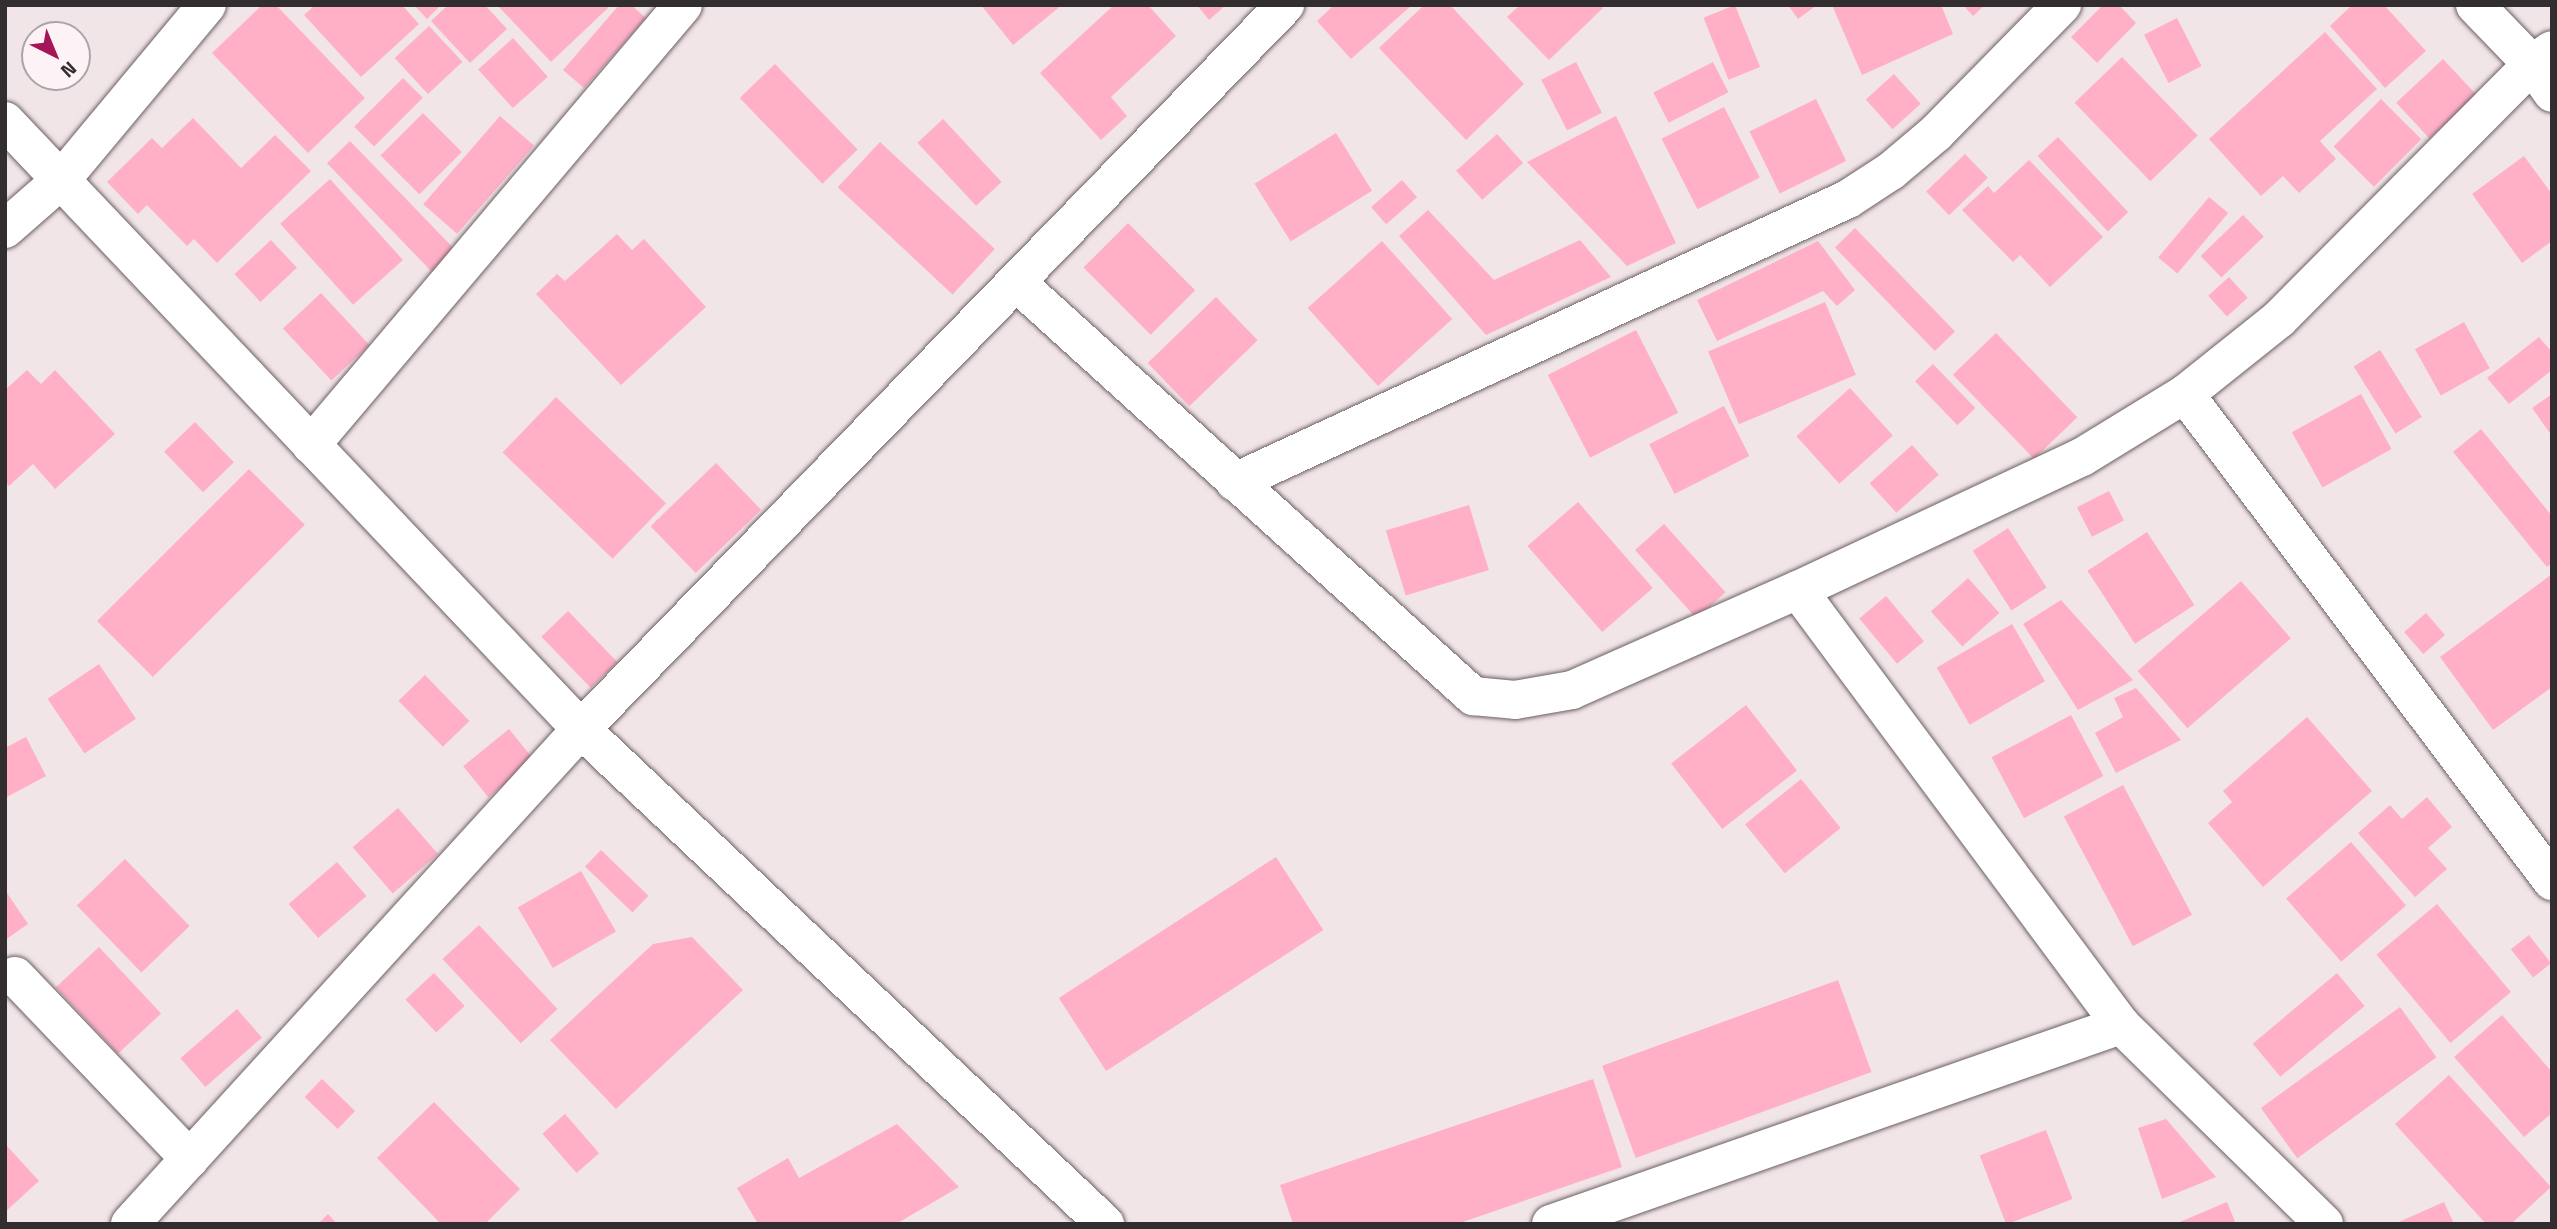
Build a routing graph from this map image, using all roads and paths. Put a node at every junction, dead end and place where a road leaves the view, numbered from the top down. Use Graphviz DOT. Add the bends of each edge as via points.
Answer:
graph roads {
  1 [pos="207,5"];
  2 [pos="683,5"];
  3 [pos="1285,5"];
  4 [pos="2062,5"];
  5 [pos="2475,5"];
  6 [pos="2545,69"];
  7 [pos="5,121"];
  8 [pos="61,180"];
  9 [pos="5,229"];
  10 [pos="1016,282"];
  11 [pos="2185,394"];
  12 [pos="311,445"];
  13 [pos="1235,482"];
  14 [pos="1798,590"];
  15 [pos="581,729"];
  16 [pos="2552,881"];
  17 [pos="15,976"];
  18 [pos="2121,1024"];
  19 [pos="190,1159"];
  20 [pos="130,1224"];
  21 [pos="1105,1224"];
  22 [pos="1551,1224"];
  23 [pos="2324,1224"];
  1 -- 8 [label="street"];
  2 -- 12 [label="street"];
  3 -- 10 [label="street"];
  4 -- 13 [label="street" via="1936,133 1848,199"];
  5 -- 6 [label="street"];
  6 -- 11 [label="street" via="2279,319"];
  7 -- 8 [label="street"];
  8 -- 9 [label="street"];
  8 -- 12 [label="street"];
  10 -- 13 [label="street"];
  10 -- 15 [label="street"];
  11 -- 14 [label="street" via="2081,457"];
  11 -- 16 [label="street"];
  12 -- 15 [label="street"];
  13 -- 14 [label="street" via="1473,696 1515,700 1572,690"];
  14 -- 18 [label="street"];
  15 -- 19 [label="street"];
  15 -- 21 [label="street"];
  17 -- 19 [label="street"];
  18 -- 22 [label="street"];
  18 -- 23 [label="street"];
  19 -- 20 [label="street"];
}
